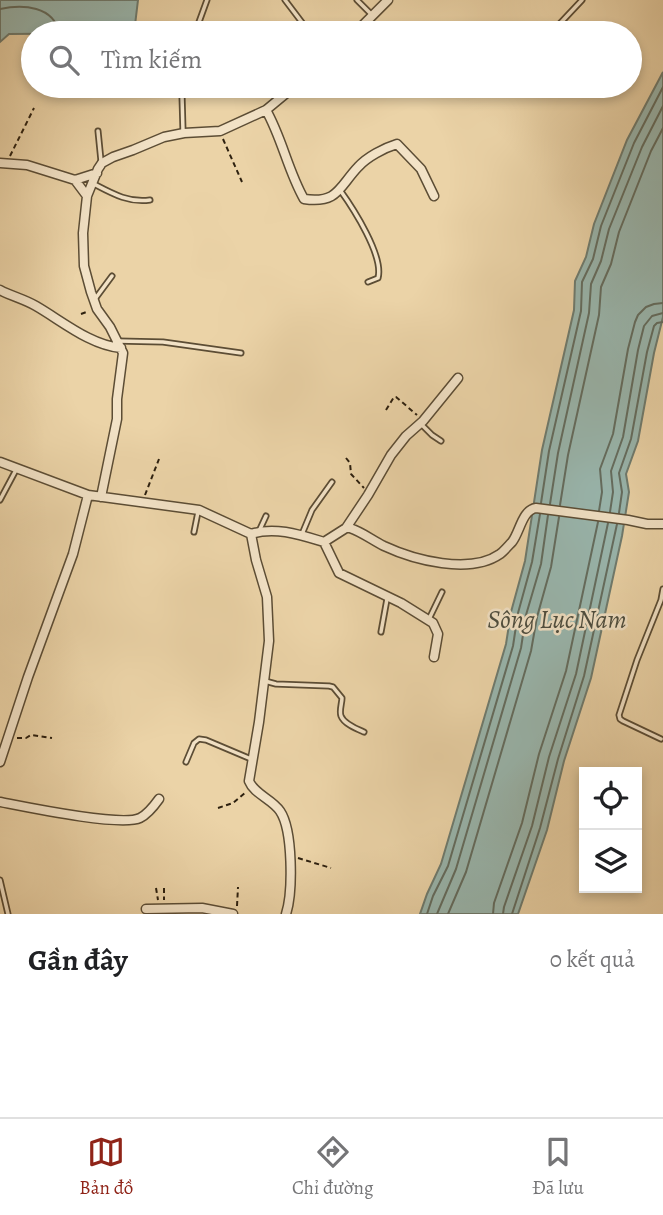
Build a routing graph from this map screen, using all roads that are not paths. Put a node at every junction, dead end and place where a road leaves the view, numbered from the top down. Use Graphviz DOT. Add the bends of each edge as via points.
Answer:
graph roads {
  1 [pos="207,0"];
  2 [pos="285,0"];
  3 [pos="356,0"];
  4 [pos="388,0"];
  5 [pos="582,0"];
  6 [pos="372,16"];
  7 [pos="199,21"];
  8 [pos="301,21"];
  9 [pos="367,21"];
  10 [pos="562,21"];
  11 [pos="182,98"];
  12 [pos="280,98"];
  13 [pos="266,110"];
  14 [pos="98,131"];
  15 [pos="184,133"];
  16 [pos="3,163"];
  17 [pos="102,163"];
  18 [pos="97,173"];
  19 [pos="75,180"];
  20 [pos="93,184"];
  21 [pos="340,190"];
  22 [pos="87,196"];
  23 [pos="434,196"];
  24 [pos="150,200"];
  25 [pos="112,276"];
  26 [pos="368,282"];
  27 [pos="0,290"];
  28 [pos="94,300"];
  29 [pos="120,344"];
  30 [pos="241,353"];
  31 [pos="458,378"];
  32 [pos="422,422"];
  33 [pos="441,441"];
  34 [pos="0,462"];
  35 [pos="18,468"];
  36 [pos="332,482"];
  37 [pos="88,495"];
  38 [pos="101,497"];
  39 [pos="0,499"];
  40 [pos="199,510"];
  41 [pos="266,516"];
  42 [pos="663,524"];
  43 [pos="346,528"];
  44 [pos="194,532"];
  45 [pos="255,533"];
  46 [pos="301,536"];
  47 [pos="324,542"];
  48 [pos="663,589"];
  49 [pos="442,592"];
  50 [pos="387,597"];
  51 [pos="429,620"];
  52 [pos="381,632"];
  53 [pos="434,657"];
  54 [pos="265,681"];
  55 [pos="365,732"];
  56 [pos="661,739"];
  57 [pos="253,760"];
  58 [pos="0,762"];
  59 [pos="186,762"];
  60 [pos="159,799"];
  61 [pos="0,802"];
  62 [pos="0,880"];
  63 [pos="146,909"];
  64 [pos="8,914"];
  65 [pos="235,914"];
  66 [pos="286,914"];
  1 -- 7 [label="lane"];
  2 -- 8 [label="lane"];
  3 -- 6 [label="lane"];
  4 -- 6 [label="street"];
  5 -- 10 [label="lane"];
  6 -- 9 [label="street"];
  11 -- 15 [label="lane"];
  12 -- 13 [label="street"];
  13 -- 15 [label="street" via="219,131"];
  13 -- 21 [label="street" via="302,197 320,199"];
  14 -- 17 [label="lane"];
  15 -- 17 [label="street"];
  16 -- 19 [label="street" via="27,165"];
  17 -- 18 [label="street"];
  18 -- 19 [label="street"];
  18 -- 20 [label="street"];
  19 -- 22 [label="street"];
  20 -- 22 [label="street"];
  20 -- 24 [label="lane" via="119,197"];
  21 -- 23 [label="street" via="360,164 397,144 421,169"];
  21 -- 26 [label="lane" via="362,224 379,266 377,278"];
  22 -- 28 [label="street" via="84,266"];
  25 -- 28 [label="lane"];
  27 -- 29 [label="street" via="34,304 92,339 112,347"];
  28 -- 29 [label="street"];
  29 -- 30 [label="lane" via="177,343"];
  29 -- 38 [label="street" via="123,365 117,419"];
  31 -- 32 [label="street"];
  32 -- 33 [label="lane"];
  32 -- 43 [label="street" via="391,455"];
  34 -- 35 [label="street"];
  35 -- 37 [label="street"];
  35 -- 39 [label="lane"];
  36 -- 46 [label="lane"];
  37 -- 38 [label="street"];
  37 -- 58 [label="street" via="73,554"];
  38 -- 40 [label="street"];
  40 -- 44 [label="lane"];
  40 -- 45 [label="street"];
  41 -- 45 [label="lane"];
  42 -- 43 [label="street" via="531,509 500,554 465,564 410,556"];
  43 -- 47 [label="street"];
  45 -- 46 [label="street"];
  45 -- 54 [label="street" via="256,560 268,604"];
  46 -- 47 [label="street"];
  47 -- 50 [label="street" via="340,573"];
  48 -- 56 [label="lane" via="619,715"];
  49 -- 51 [label="lane"];
  50 -- 51 [label="street"];
  50 -- 52 [label="lane"];
  51 -- 53 [label="street" via="438,632"];
  54 -- 55 [label="lane" via="334,687 342,698 342,718"];
  54 -- 57 [label="street"];
  57 -- 59 [label="lane" via="199,739"];
  57 -- 66 [label="street" via="248,777 251,788 272,802 285,824 291,856"];
  60 -- 61 [label="street" via="144,817 131,821"];
  62 -- 64 [label="lane"];
  63 -- 65 [label="street" via="202,908"];
}
